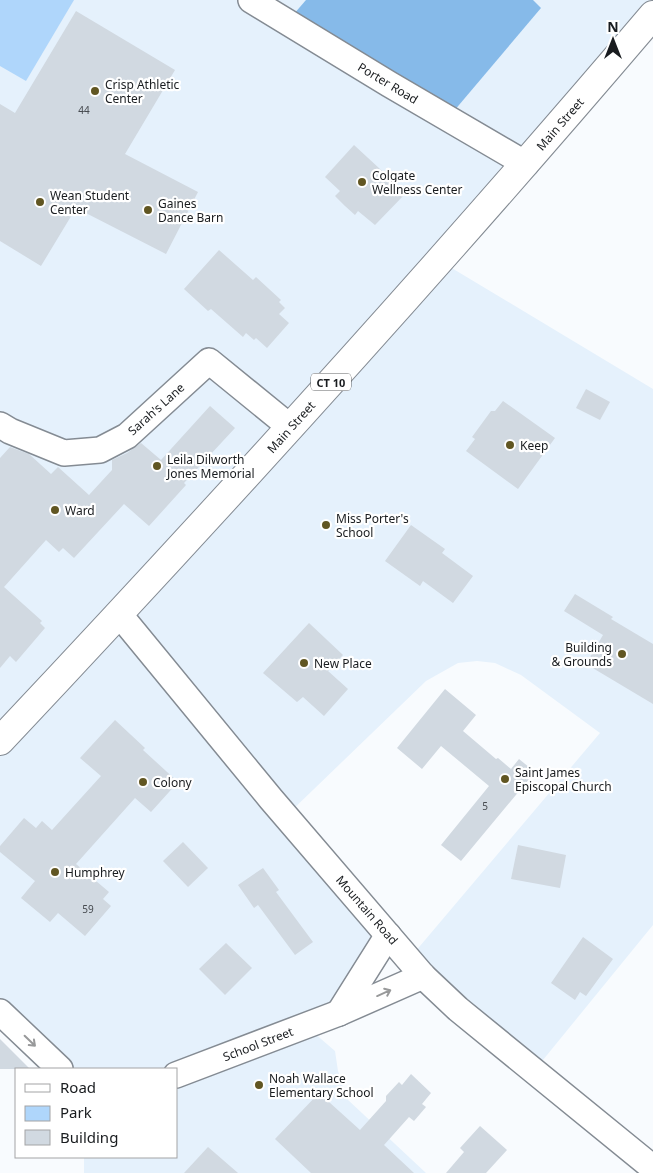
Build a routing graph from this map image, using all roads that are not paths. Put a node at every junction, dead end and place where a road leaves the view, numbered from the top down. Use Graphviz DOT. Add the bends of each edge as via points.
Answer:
graph roads {
  1 [pos="250,0"];
  2 [pos="653,15"];
  3 [pos="526,164"];
  4 [pos="0,425"];
  5 [pos="290,427"];
  6 [pos="120,614"];
  7 [pos="0,741"];
  8 [pos="388,935"];
  9 [pos="424,976"];
  10 [pos="0,1012"];
  11 [pos="339,1013"];
  12 [pos="59,1068"];
  13 [pos="178,1074"];
  14 [pos="653,1168"];
  1 -- 3 [label="street, Porter Road"];
  2 -- 3 [label="highway, Main Street / CT 10"];
  3 -- 5 [label="highway, Main Street / CT 10"];
  4 -- 5 [label="street, Sarah's Lane" via="64,453 100,450 127,436 209,361"];
  5 -- 6 [label="highway, Main Street / CT 10"];
  6 -- 7 [label="highway, Main Street / CT 10"];
  6 -- 8 [label="street, Mountain Road" via="271,799"];
  8 -- 9 [label="street, Mountain Road"];
  8 -- 11 [label="street"];
  11 -- 9 [label="street, School Street, one-way"];
  9 -- 14 [label="street, Mountain Road" via="458,1009"];
  10 -- 12 [label="street, one-way"];
  11 -- 13 [label="street, School Street"];
}
